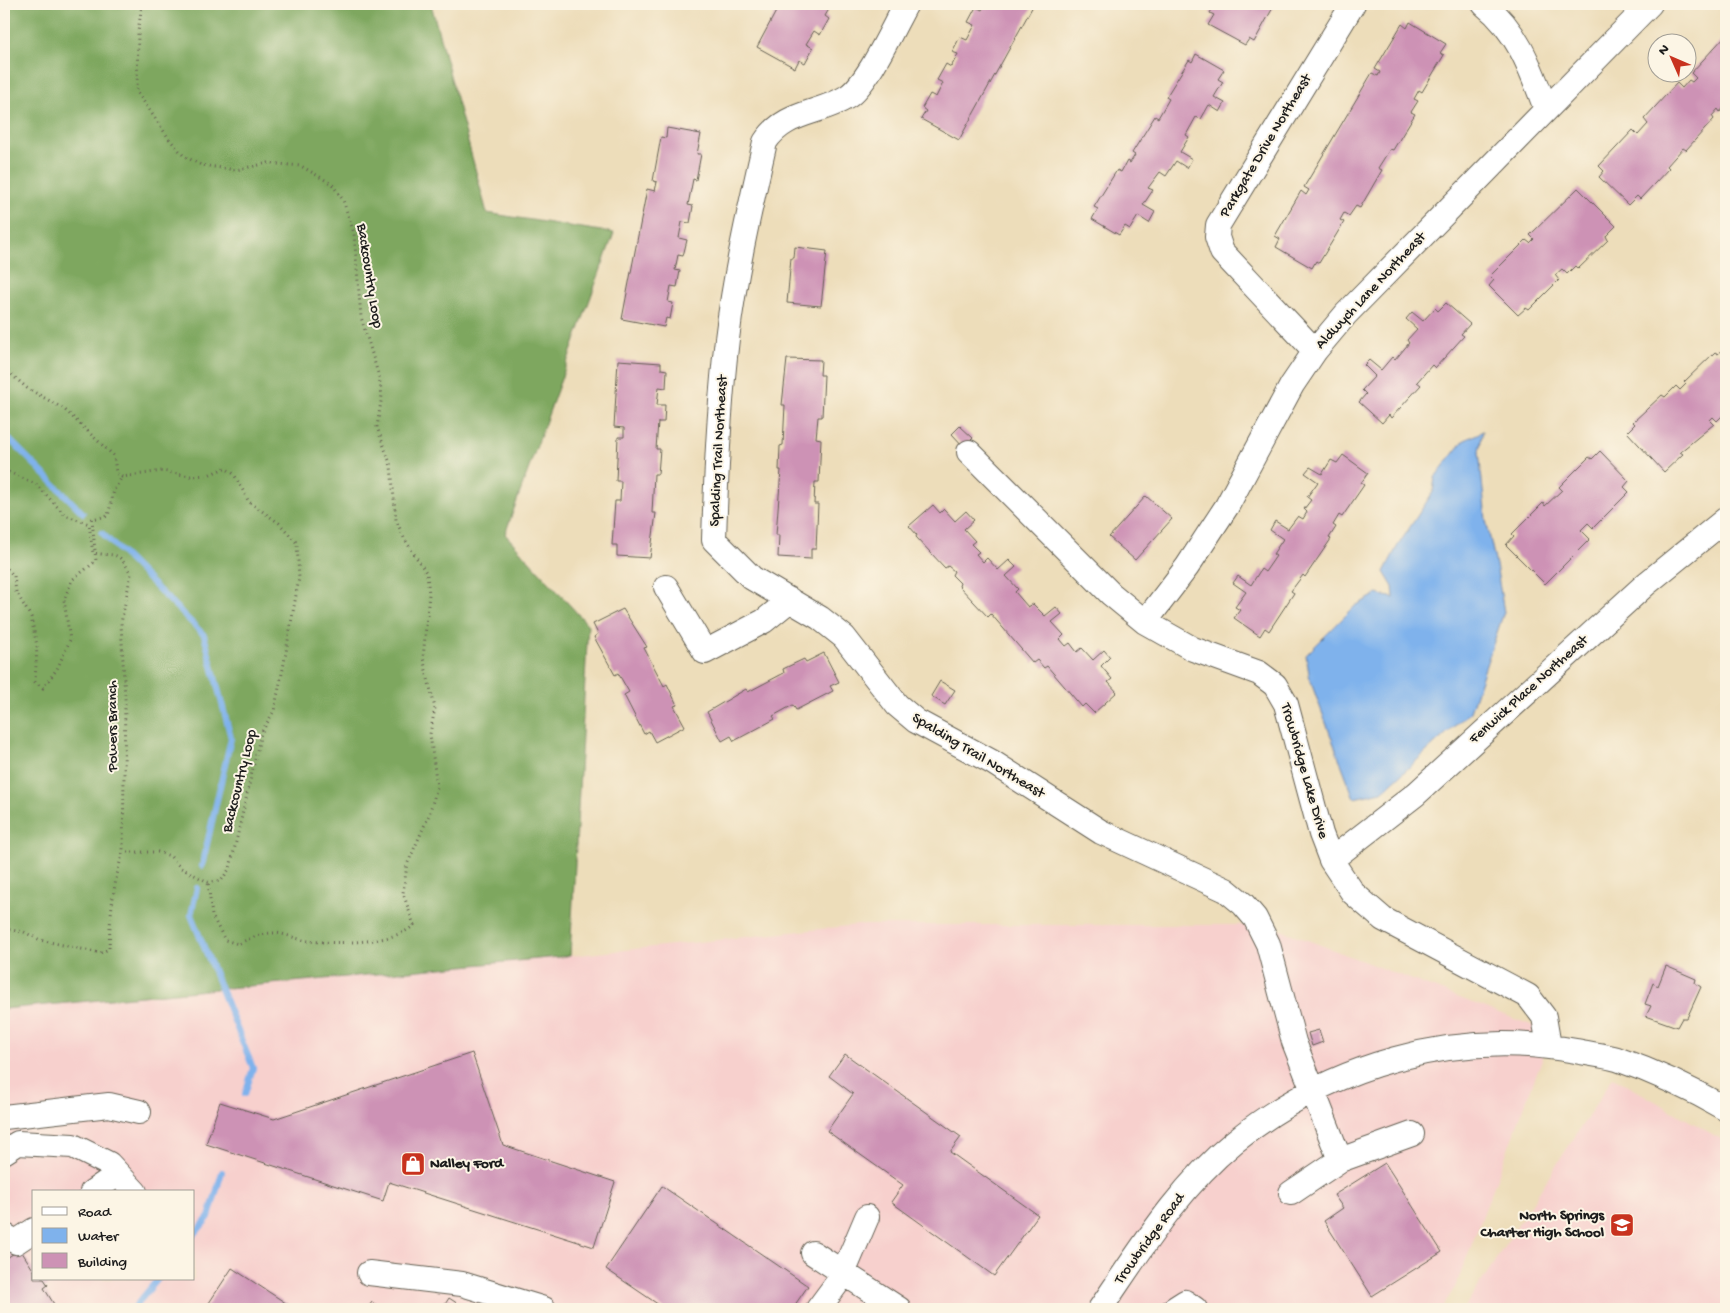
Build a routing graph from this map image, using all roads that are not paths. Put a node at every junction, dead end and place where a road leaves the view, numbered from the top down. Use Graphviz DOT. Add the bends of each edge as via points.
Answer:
graph roads {
  1 [pos="906,4"];
  2 [pos="1352,4"];
  3 [pos="1484,4"];
  4 [pos="1650,4"];
  5 [pos="1546,109"];
  6 [pos="1315,351"];
  7 [pos="969,452"];
  8 [pos="1726,519"];
  9 [pos="666,587"];
  10 [pos="790,600"];
  11 [pos="1145,622"];
  12 [pos="1331,860"];
  13 [pos="1549,1046"];
  14 [pos="1312,1091"];
  15 [pos="1726,1109"];
  16 [pos="139,1112"];
  17 [pos="4,1116"];
  18 [pos="1412,1134"];
  19 [pos="4,1152"];
  20 [pos="1340,1160"];
  21 [pos="118,1174"];
  22 [pos="95,1190"];
  23 [pos="133,1190"];
  24 [pos="1292,1193"];
  25 [pos="867,1217"];
  26 [pos="32,1231"];
  27 [pos="4,1235"];
  28 [pos="813,1253"];
  29 [pos="369,1273"];
  30 [pos="843,1273"];
  31 [pos="544,1309"];
  32 [pos="818,1309"];
  33 [pos="899,1309"];
  34 [pos="1100,1309"];
  35 [pos="1174,1309"];
  36 [pos="1195,1309"];
  1 -- 10 [label="street, Spalding Trail Northeast" via="860,86 847,97 782,123 773,130 765,142 743,239 727,338 719,420 714,540 752,578"];
  2 -- 6 [label="street, Parkgate Drive Northeast" via="1217,231 1222,252"];
  3 -- 5 [label="street" via="1500,17 1522,48"];
  4 -- 5 [label="street, Aldwych Lane Northeast"];
  5 -- 6 [label="street, Aldwych Lane Northeast" via="1346,314"];
  6 -- 11 [label="street, Aldwych Lane Northeast" via="1292,385 1227,506 1187,567"];
  7 -- 11 [label="street, Trowbridge Lake Drive" via="1111,594"];
  8 -- 12 [label="street, Fenwick Place Northeast" via="1646,584 1416,794"];
  9 -- 10 [label="street" via="705,652 764,621"];
  10 -- 14 [label="street, Spalding Trail Northeast" via="844,637 898,705 916,722 992,762 1101,832 1226,890 1243,904 1255,918 1268,944 1294,1042"];
  11 -- 12 [label="street, Trowbridge Lake Drive" via="1193,649 1259,673 1276,685 1286,704"];
  12 -- 13 [label="street, Trowbridge Lake Drive" via="1353,892 1383,919 1528,996 1544,1016"];
  13 -- 14 [label="street, Trowbridge Road" via="1488,1044 1424,1051 1368,1066"];
  13 -- 15 [label="street, Trowbridge Road" via="1615,1059 1682,1084"];
  14 -- 20 [label="street, Spalding Trail Northeast"];
  14 -- 34 [label="street, Trowbridge Road" via="1233,1143 1180,1196"];
  16 -- 17 [label="street" via="110,1105"];
  18 -- 20 [label="street"];
  19 -- 21 [label="street" via="18,1143 73,1146 109,1164"];
  20 -- 24 [label="street"];
  21 -- 22 [label="street"];
  21 -- 23 [label="street"];
  25 -- 30 [label="street"];
  26 -- 27 [label="street" via="16,1242"];
  28 -- 30 [label="street"];
  29 -- 31 [label="street" via="462,1284"];
  30 -- 32 [label="street"];
  30 -- 33 [label="street"];
  35 -- 36 [label="street" via="1185,1302"];
}
